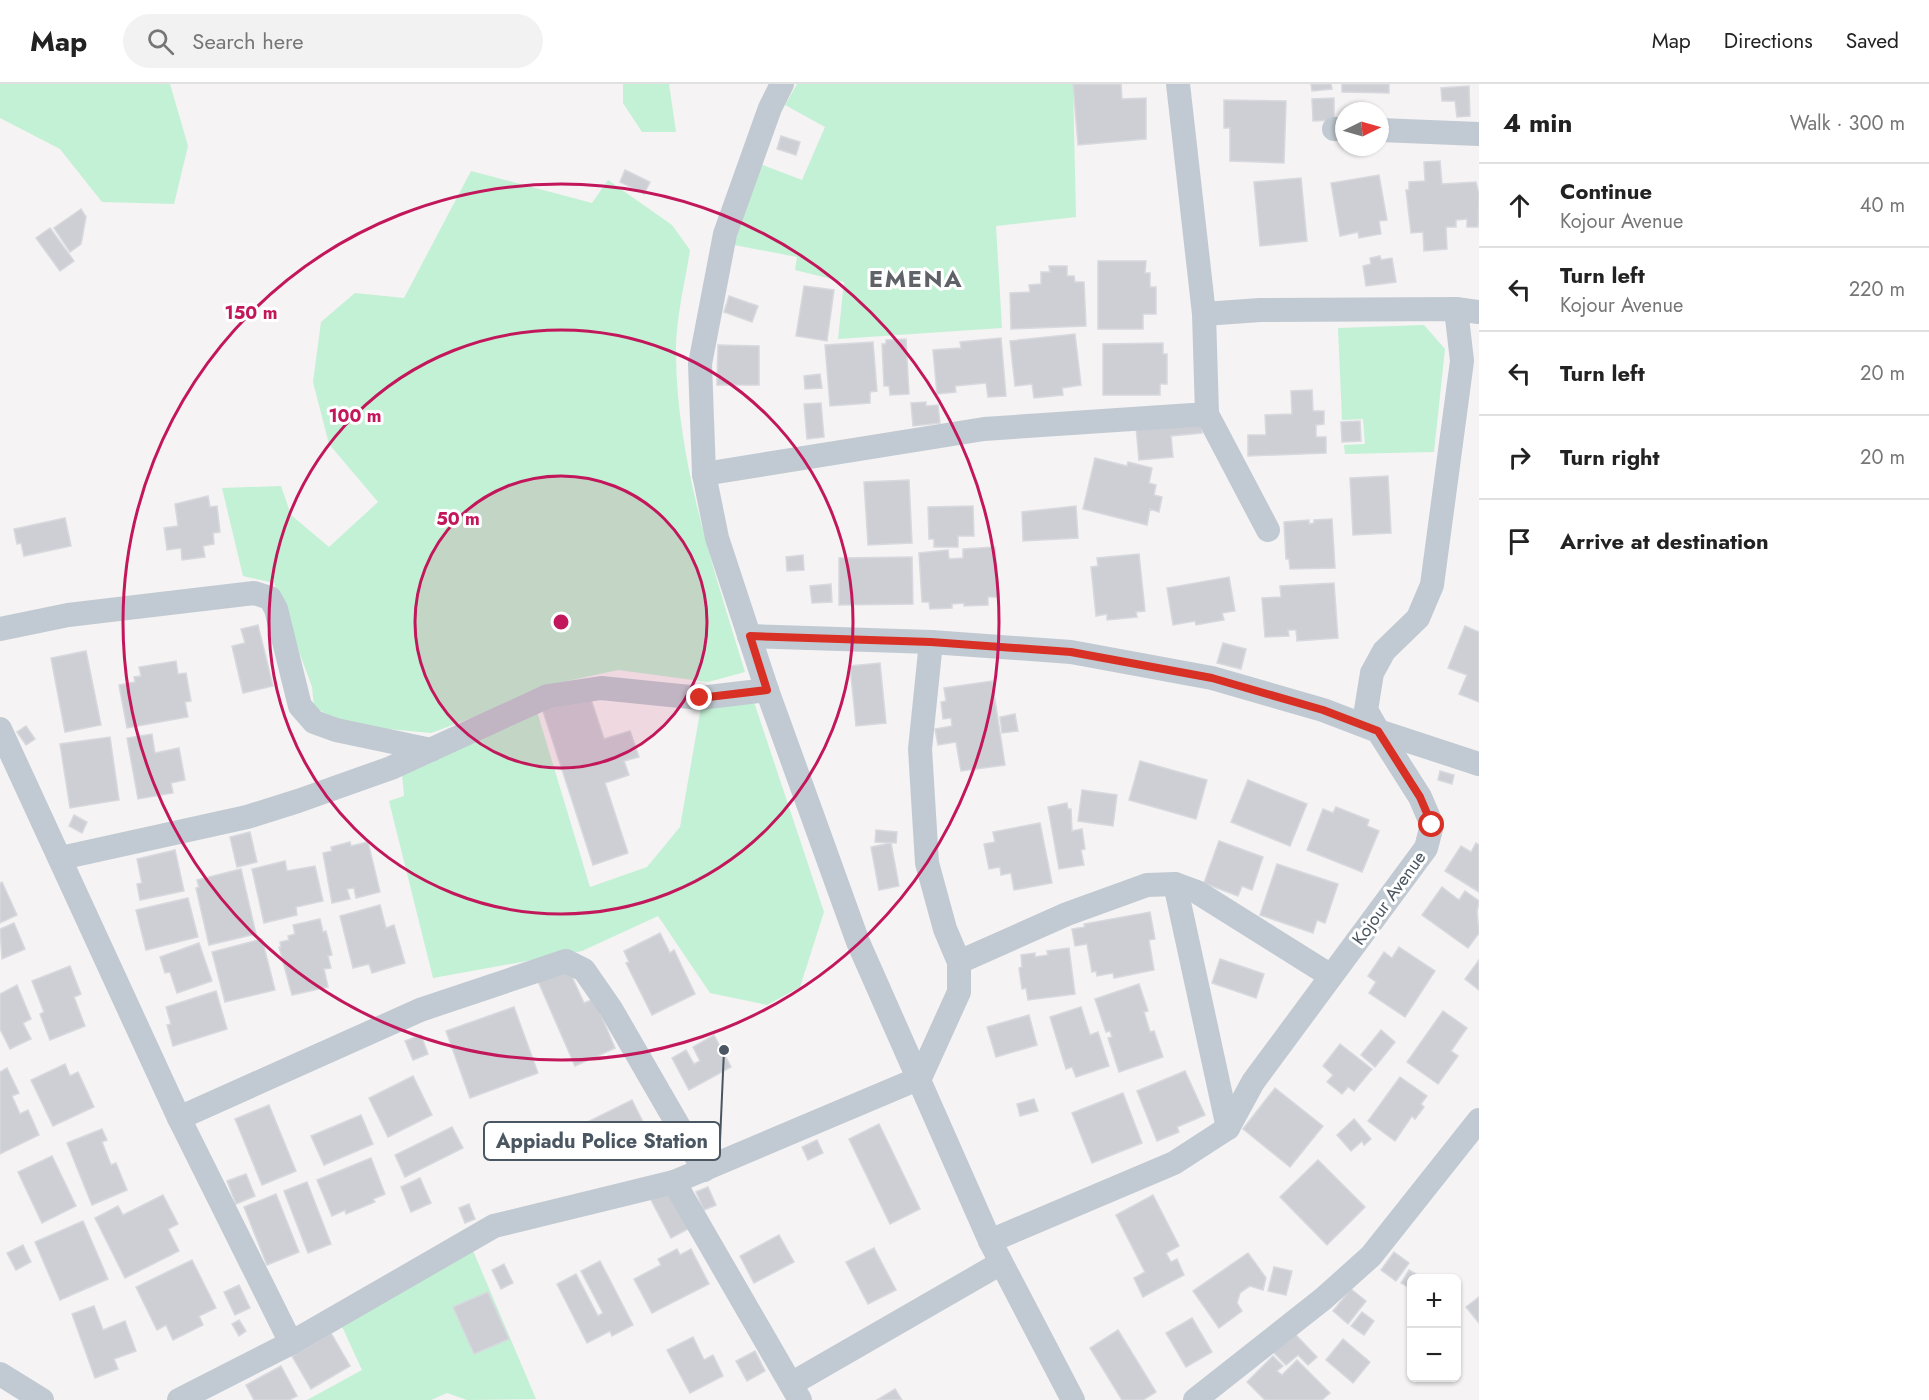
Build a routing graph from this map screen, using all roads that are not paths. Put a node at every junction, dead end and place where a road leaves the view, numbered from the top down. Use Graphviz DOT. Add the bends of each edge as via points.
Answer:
graph roads {
  1 [pos="782,84"];
  2 [pos="1178,84"];
  3 [pos="1389,130"];
  4 [pos="1479,134"];
  5 [pos="1467,311"];
  6 [pos="1204,314"];
  7 [pos="1207,414"];
  8 [pos="704,474"];
  9 [pos="1269,530"];
  10 [pos="0,629"];
  11 [pos="750,636"];
  12 [pos="931,642"];
  13 [pos="767,690"];
  14 [pos="0,729"];
  15 [pos="1378,731"];
  16 [pos="431,750"];
  17 [pos="1479,764"];
  18 [pos="61,858"];
  19 [pos="1174,884"];
  20 [pos="959,962"];
  21 [pos="1331,976"];
  22 [pos="920,1078"];
  23 [pos="179,1118"];
  24 [pos="1479,1120"];
  25 [pos="1228,1128"];
  26 [pos="704,1170"];
  27 [pos="674,1182"];
  28 [pos="990,1241"];
  29 [pos="1001,1263"];
  30 [pos="291,1343"];
  31 [pos="0,1374"];
  32 [pos="796,1392"];
  33 [pos="42,1400"];
  34 [pos="179,1400"];
  35 [pos="1073,1400"];
  36 [pos="1195,1400"];
  1 -- 8 [label="street" via="725,234 700,364"];
  2 -- 6 [label="street"];
  3 -- 4 [label="street"];
  5 -- 6 [label="street" via="1260,310"];
  5 -- 15 [label="street, Kojour Avenue" via="1432,585 1418,618 1384,651 1372,673 1366,710"];
  6 -- 7 [label="street"];
  7 -- 8 [label="street" via="984,429"];
  7 -- 9 [label="street"];
  8 -- 11 [label="street" via="717,538"];
  10 -- 16 [label="street" via="68,615 254,593 270,598 276,609 300,705 314,722"];
  11 -- 12 [label="street"];
  11 -- 13 [label="street"];
  12 -- 15 [label="street" via="1071,652 1212,678 1323,710"];
  12 -- 20 [label="street" via="920,749 927,863 945,929"];
  13 -- 16 [label="street" via="700,698 602,688 548,696"];
  13 -- 22 [label="street" via="858,942"];
  14 -- 18 [label="street"];
  15 -- 17 [label="street"];
  15 -- 21 [label="street, Kojour Avenue" via="1420,797 1432,825 1426,848"];
  16 -- 18 [label="street" via="391,768 247,817"];
  18 -- 23 [label="street"];
  19 -- 20 [label="street" via="1147,885 1067,914"];
  19 -- 21 [label="street" via="1197,892"];
  19 -- 25 [label="street"];
  20 -- 22 [label="street" via="959,992"];
  21 -- 25 [label="street, Kojour Avenue" via="1254,1082"];
  22 -- 26 [label="street"];
  22 -- 28 [label="street"];
  23 -- 26 [label="street" via="420,1010 566,961 584,970 611,1009"];
  23 -- 30 [label="street"];
  24 -- 36 [label="street" via="1371,1256"];
  25 -- 28 [label="street, Kojour Avenue" via="1174,1163"];
  26 -- 27 [label="street"];
  27 -- 30 [label="street" via="494,1226"];
  27 -- 32 [label="street"];
  28 -- 29 [label="street"];
  29 -- 32 [label="street"];
  29 -- 35 [label="street"];
  30 -- 34 [label="street"];
  31 -- 33 [label="street"];
}
